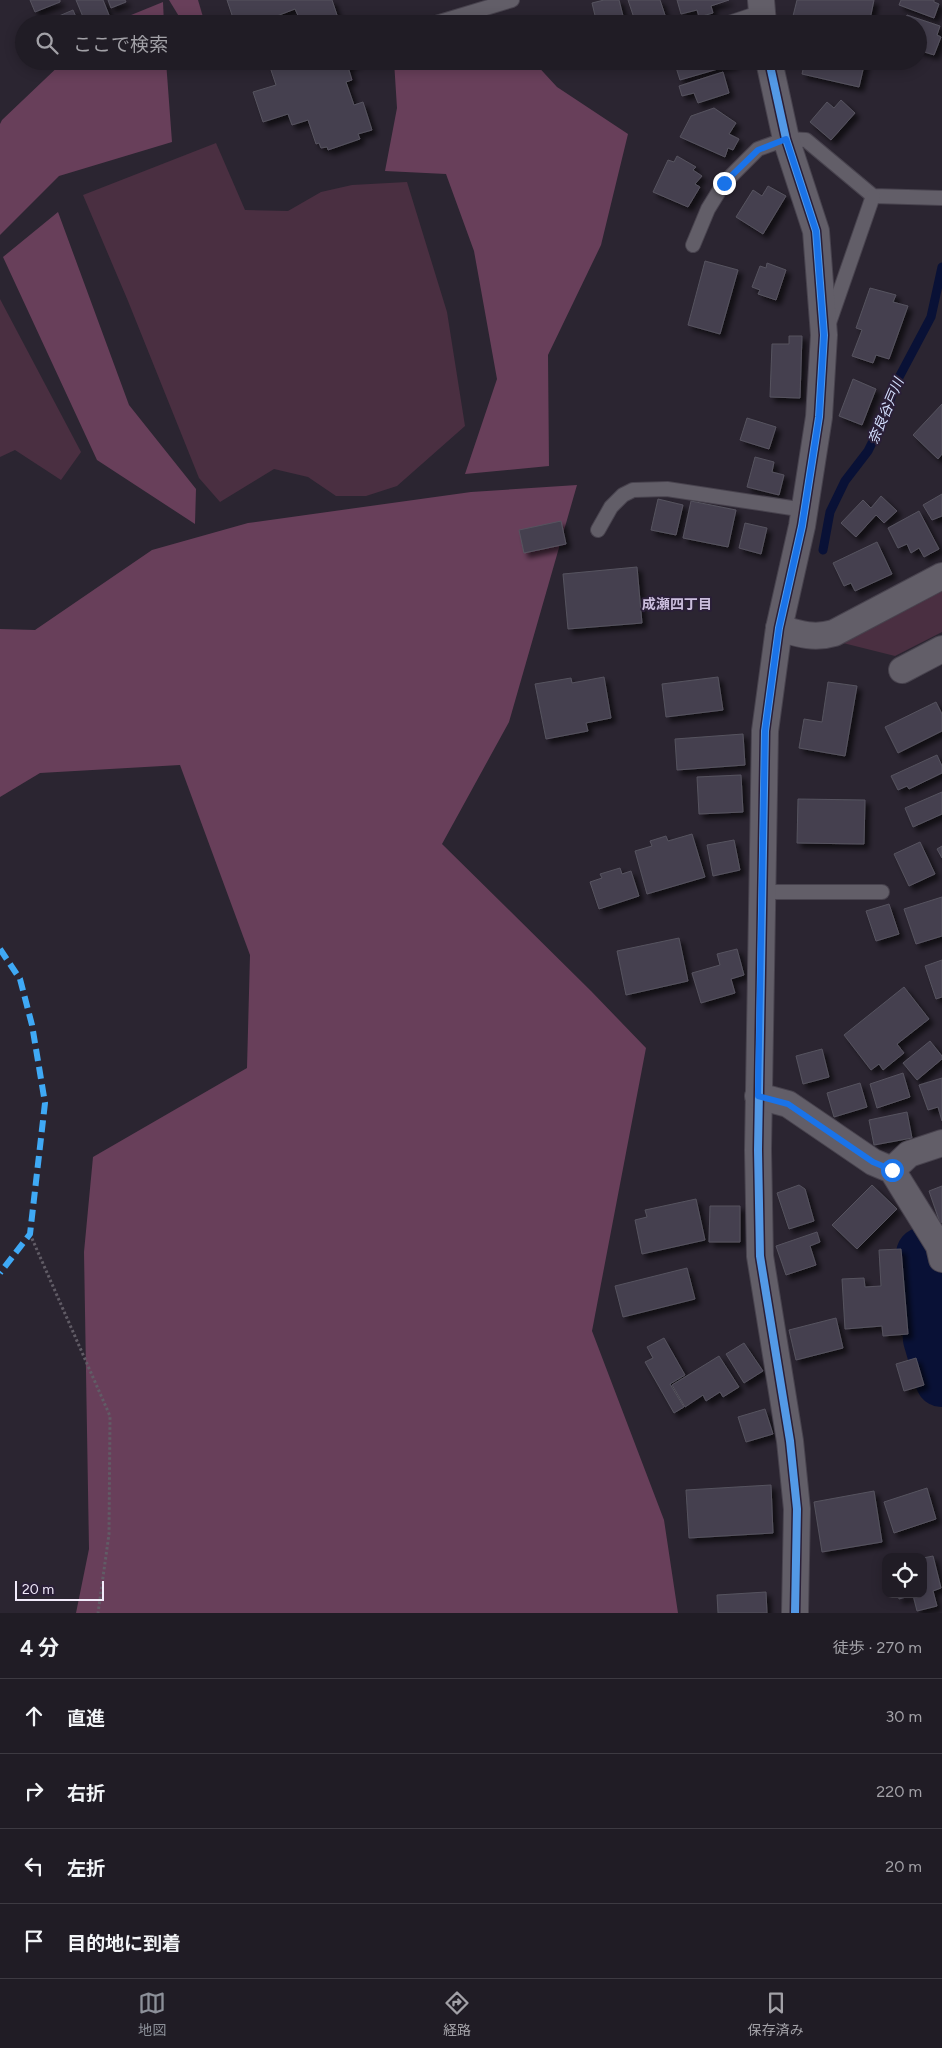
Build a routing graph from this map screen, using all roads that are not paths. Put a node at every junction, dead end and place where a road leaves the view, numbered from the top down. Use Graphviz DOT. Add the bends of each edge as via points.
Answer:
graph roads {
  1 [pos="512,0"];
  2 [pos="463,15"];
  3 [pos="770,70"];
  4 [pos="786,139"];
  5 [pos="873,196"];
  6 [pos="942,198"];
  7 [pos="692,245"];
  8 [pos="824,335"];
  9 [pos="805,510"];
  10 [pos="598,530"];
  11 [pos="942,576"];
  12 [pos="779,628"];
  13 [pos="942,649"];
  14 [pos="902,670"];
  15 [pos="762,892"];
  16 [pos="882,892"];
  17 [pos="758,1096"];
  18 [pos="942,1143"];
  19 [pos="892,1170"];
  20 [pos="942,1259"];
  21 [pos="795,1613"];
  1 -- 2 [label="lane"];
  3 -- 4 [label="street"];
  4 -- 5 [label="lane" via="806,140"];
  4 -- 7 [label="lane" via="758,150 724,183"];
  4 -- 8 [label="street" via="816,231"];
  5 -- 6 [label="lane"];
  5 -- 8 [label="lane"];
  8 -- 9 [label="street" via="819,417"];
  9 -- 10 [label="lane" via="667,489 633,490 611,508"];
  9 -- 12 [label="street"];
  11 -- 12 [label="street" via="834,633 821,637 806,636"];
  12 -- 15 [label="street" via="765,731"];
  13 -- 14 [label="street"];
  15 -- 16 [label="lane"];
  15 -- 17 [label="street"];
  17 -- 19 [label="street" via="788,1104 873,1162"];
  17 -- 21 [label="street" via="760,1256 790,1441 796,1499"];
  18 -- 19 [label="street" via="909,1154"];
  19 -- 20 [label="street" via="939,1246"];
}
